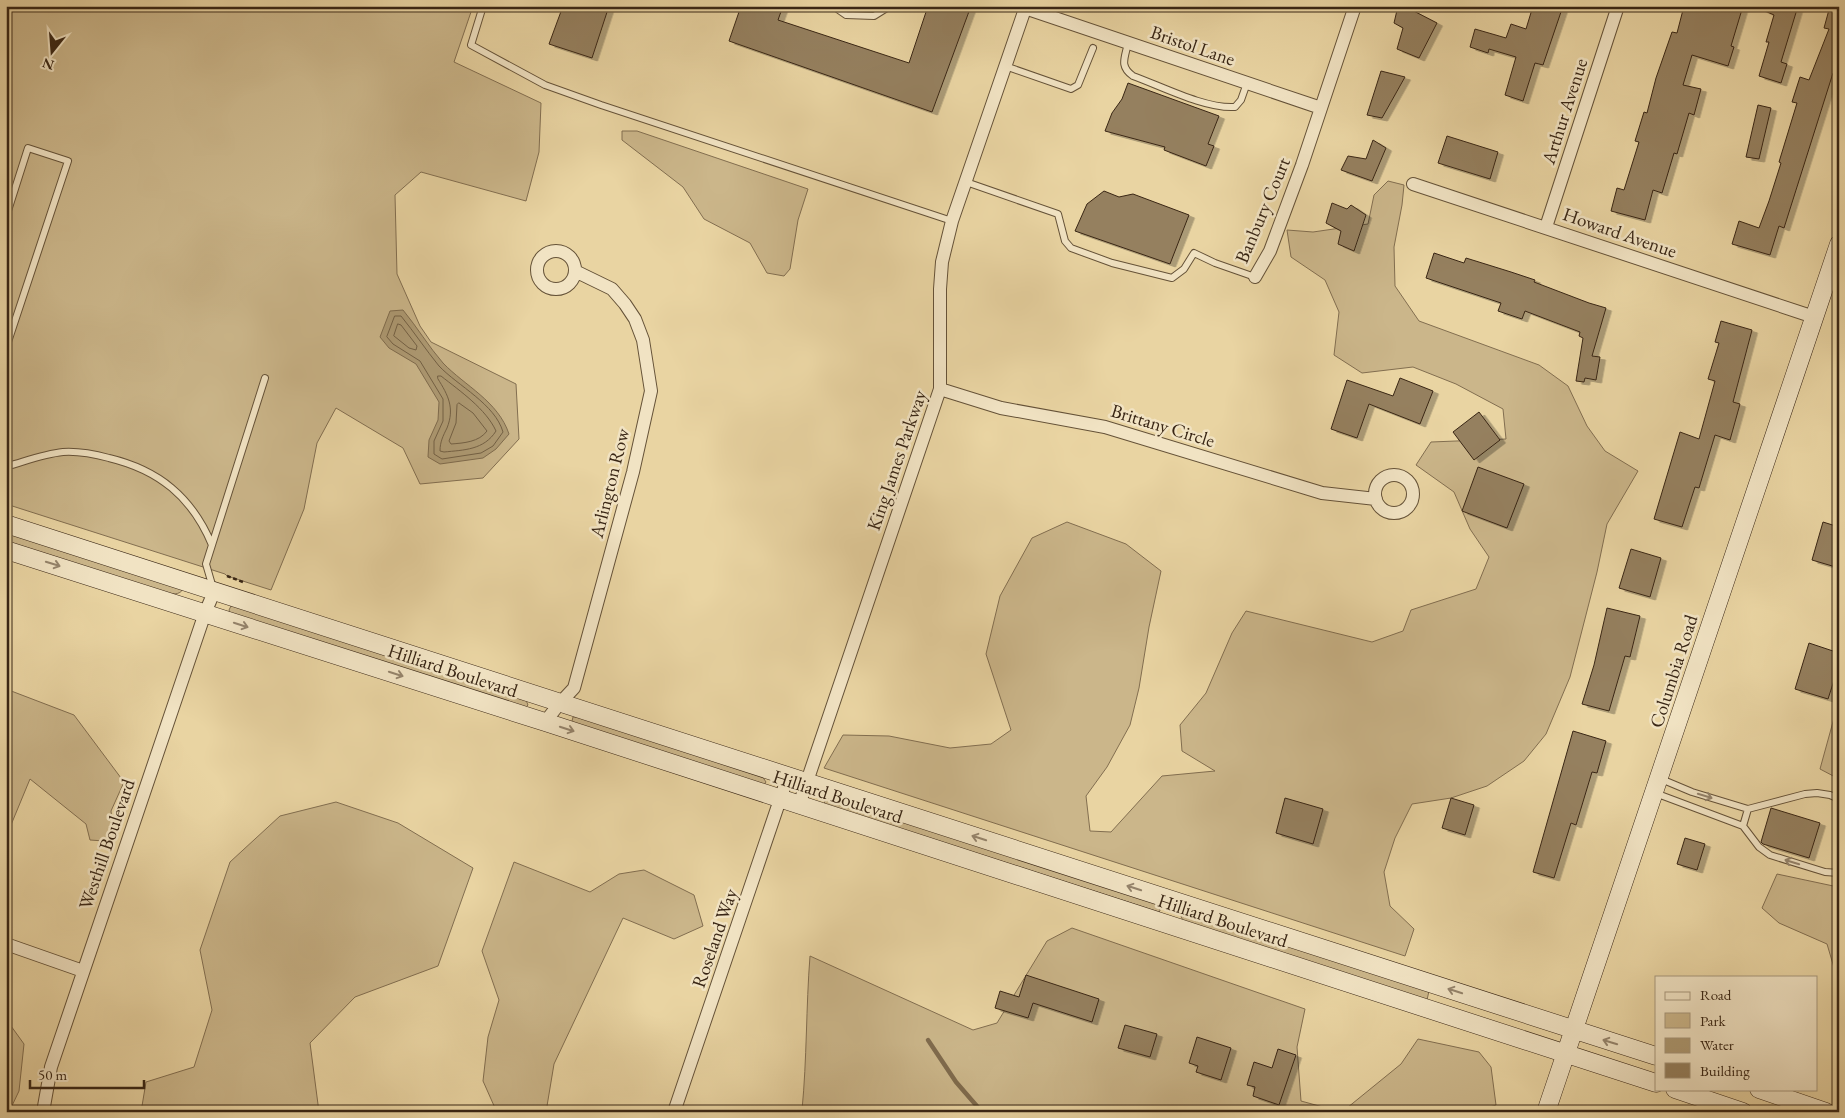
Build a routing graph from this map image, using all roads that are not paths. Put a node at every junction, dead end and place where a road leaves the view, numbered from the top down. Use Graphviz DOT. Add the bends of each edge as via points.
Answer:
graph roads {
  1 [pos="484,6"];
  2 [pos="833,6"];
  3 [pos="890,6"];
  4 [pos="1355,6"];
  5 [pos="1618,6"];
  6 [pos="1026,7"];
  7 [pos="1128,43"];
  8 [pos="1093,48"];
  9 [pos="1005,66"];
  10 [pos="1247,83"];
  11 [pos="1320,108"];
  12 [pos="966,182"];
  13 [pos="1413,184"];
  14 [pos="6,217"];
  15 [pos="952,221"];
  16 [pos="1546,226"];
  17 [pos="1839,244"];
  18 [pos="575,271"];
  19 [pos="1255,277"];
  20 [pos="1814,317"];
  21 [pos="6,348"];
  22 [pos="265,378"];
  23 [pos="940,389"];
  24 [pos="7,465"];
  25 [pos="1376,499"];
  26 [pos="6,524"];
  27 [pos="212,545"];
  28 [pos="6,550"];
  29 [pos="214,592"];
  30 [pos="205,613"];
  31 [pos="560,702"];
  32 [pos="545,722"];
  33 [pos="788,776"];
  34 [pos="807,782"];
  35 [pos="1657,786"];
  36 [pos="781,800"];
  37 [pos="1839,800"];
  38 [pos="799,805"];
  39 [pos="1748,809"];
  40 [pos="1743,826"];
  41 [pos="1839,873"];
  42 [pos="6,944"];
  43 [pos="83,972"];
  44 [pos="1574,1030"];
  45 [pos="1566,1053"];
  46 [pos="1655,1056"];
  47 [pos="1655,1083"];
  48 [pos="1679,1090"];
  49 [pos="1761,1090"];
  50 [pos="43,1112"];
  51 [pos="674,1112"];
  52 [pos="1546,1112"];
  53 [pos="1743,1112"];
  54 [pos="1826,1112"];
  1 -- 15 [label="lane" via="471,45 545,85"];
  2 -- 3 [label="lane" via="846,14 874,16"];
  4 -- 11 [label="street, Banbury Court"];
  5 -- 16 [label="street, Arthur Avenue"];
  6 -- 7 [label="street, Bristol Lane"];
  6 -- 9 [label="street, King James Parkway"];
  7 -- 10 [label="street, Bristol Lane"];
  7 -- 10 [label="lane" via="1123,64 1133,76 1221,108 1235,107"];
  8 -- 9 [label="lane" via="1078,85 1071,89"];
  9 -- 12 [label="street, King James Parkway"];
  10 -- 11 [label="street, Bristol Lane"];
  11 -- 19 [label="street, Banbury Court" via="1270,251"];
  12 -- 15 [label="street, King James Parkway"];
  12 -- 19 [label="lane, Banbury Court" via="1058,214 1065,241 1071,248 1112,263 1172,278 1184,269 1194,253"];
  13 -- 16 [label="street, Howard Avenue"];
  14 -- 21 [label="lane" via="28,148 68,161"];
  15 -- 23 [label="street, King James Parkway" via="942,262 940,290"];
  16 -- 20 [label="street, Howard Avenue"];
  17 -- 20 [label="main road, Columbia Road"];
  18 -- 31 [label="street, Arlington Row" via="612,290 635,319 643,340 651,391 633,472 574,688"];
  20 -- 35 [label="main road, Columbia Road"];
  22 -- 27 [label="lane"];
  23 -- 25 [label="street, Brittany Circle" via="1001,408 1105,427 1322,493"];
  23 -- 34 [label="street, King James Parkway"];
  24 -- 27 [label="lane" via="64,452 92,454 139,468 160,479 188,504"];
  26 -- 29 [label="main road, Hilliard Boulevard"];
  27 -- 29 [label="lane" via="206,564"];
  28 -- 30 [label="main road, Hilliard Boulevard, one-way"];
  29 -- 30 [label="street, Westhill Boulevard"];
  29 -- 31 [label="main road, Hilliard Boulevard"];
  30 -- 32 [label="main road, Hilliard Boulevard, one-way"];
  30 -- 43 [label="street, Westhill Boulevard"];
  31 -- 32 [label="street, Arlington Row"];
  31 -- 33 [label="main road, Hilliard Boulevard"];
  32 -- 36 [label="main road, Hilliard Boulevard, one-way"];
  33 -- 34 [label="main road, Hilliard Boulevard"];
  33 -- 36 [label="street, Roseland Way"];
  34 -- 38 [label="street, King James Parkway"];
  44 -- 34 [label="main road, Hilliard Boulevard, one-way"];
  35 -- 39 [label="lane, one-way" via="1692,792"];
  35 -- 40 [label="lane"];
  35 -- 44 [label="main road, Columbia Road"];
  36 -- 38 [label="main road, Hilliard Boulevard"];
  36 -- 51 [label="street, Roseland Way"];
  37 -- 39 [label="lane" via="1830,795 1805,794"];
  38 -- 45 [label="main road, Hilliard Boulevard"];
  39 -- 40 [label="lane"];
  41 -- 40 [label="lane, one-way" via="1825,872 1770,855 1759,847"];
  42 -- 43 [label="street"];
  43 -- 50 [label="street, Westhill Boulevard" via="51,1067"];
  44 -- 45 [label="main road, Columbia Road"];
  46 -- 44 [label="main road, Hilliard Boulevard, one-way"];
  45 -- 47 [label="main road, Hilliard Boulevard"];
  45 -- 52 [label="main road, Columbia Road"];
  48 -- 53 [label="main road"];
  49 -- 54 [label="main road"];
}
